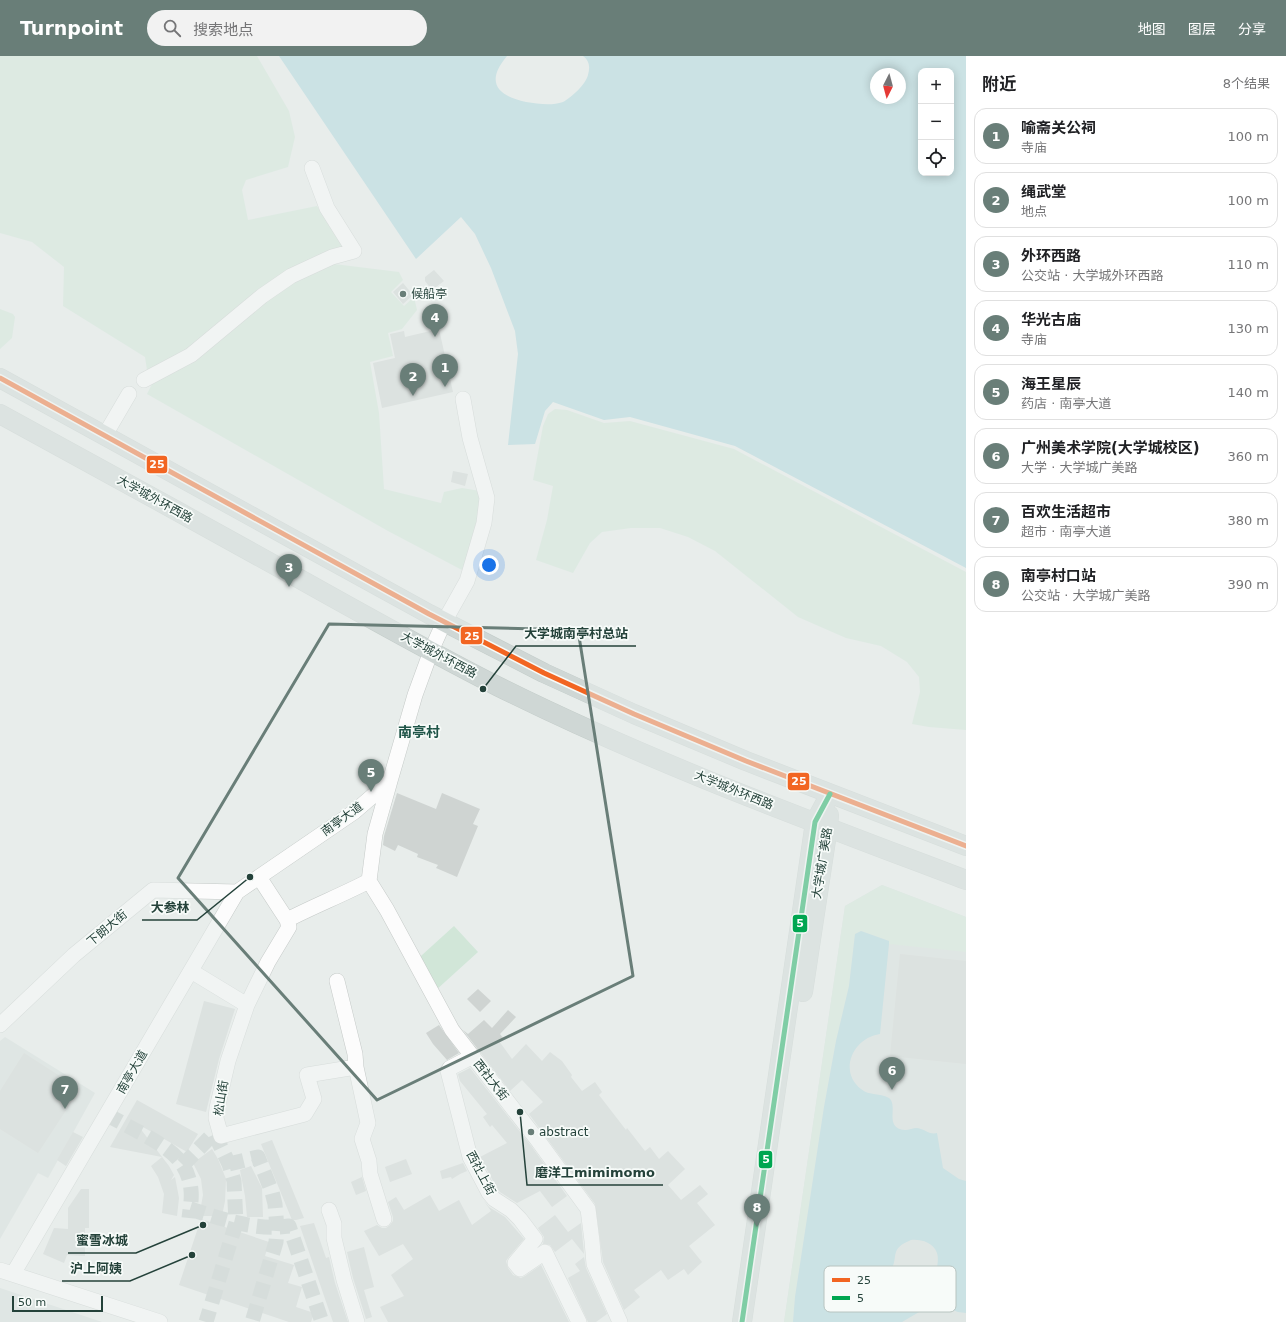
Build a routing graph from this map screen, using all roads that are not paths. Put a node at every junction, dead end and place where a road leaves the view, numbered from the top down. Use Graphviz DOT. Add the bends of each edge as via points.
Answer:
graph roads {
  1 [pos="312,168"];
  2 [pos="0,378"];
  3 [pos="144,380"];
  4 [pos="129,394"];
  5 [pos="464,399"];
  6 [pos="0,414"];
  7 [pos="105,435"];
  8 [pos="444,622"];
  9 [pos="431,651"];
  10 [pos="390,781"];
  11 [pos="802,783"];
  12 [pos="830,794"];
  13 [pos="790,813"];
  14 [pos="821,825"];
  15 [pos="860,840"];
  16 [pos="966,846"];
  17 [pos="816,860"];
  18 [pos="259,877"];
  19 [pos="966,880"];
  20 [pos="370,881"];
  21 [pos="237,892"];
  22 [pos="287,920"];
  23 [pos="191,971"];
  24 [pos="337,981"];
  25 [pos="247,1005"];
  26 [pos="0,1025"];
  27 [pos="473,1056"];
  28 [pos="356,1067"];
  29 [pos="329,1210"];
  30 [pos="384,1219"];
  31 [pos="7,1272"];
  32 [pos="160,1322"];
  33 [pos="357,1322"];
  34 [pos="579,1322"];
  35 [pos="620,1322"];
  36 [pos="742,1322"];
  37 [pos="755,1322"];
  1 -- 3 [label="street" via="327,208 354,251 332,257 291,276 262,296 191,354"];
  2 -- 7 [label="main road"];
  4 -- 7 [label="street"];
  5 -- 8 [label="street" via="470,438 487,498 484,523 467,581"];
  6 -- 9 [label="main road, 大学城外环西路"];
  7 -- 8 [label="main road"];
  8 -- 9 [label="street"];
  8 -- 11 [label="main road" via="544,673 634,714"];
  9 -- 10 [label="street" via="415,695"];
  9 -- 13 [label="main road, 大学城外环西路" via="621,744"];
  10 -- 18 [label="street, 南亭大道" via="354,812"];
  10 -- 20 [label="street" via="375,834"];
  11 -- 12 [label="main road"];
  11 -- 13 [label="main road" via="810,790 812,801 806,810 796,814"];
  12 -- 14 [label="main road, 大学城广美路"];
  12 -- 16 [label="main road"];
  13 -- 14 [label="main road, 大学城外环西路"];
  13 -- 17 [label="main road" via="803,829"];
  14 -- 15 [label="main road, 大学城外环西路"];
  14 -- 17 [label="main road, 大学城广美路"];
  15 -- 17 [label="main road" via="838,844"];
  15 -- 19 [label="main road, 大学城外环西路"];
  17 -- 36 [label="main road, 大学城广美路"];
  17 -- 37 [label="main road, 大学城广美路"];
  18 -- 21 [label="street, 南亭大道"];
  18 -- 22 [label="street"];
  20 -- 22 [label="street"];
  20 -- 27 [label="street, 西社大街" via="452,1030"];
  21 -- 23 [label="street, 南亭大道"];
  21 -- 26 [label="street, 下朗大街" via="153,890 74,955"];
  22 -- 25 [label="street, 松山街" via="289,927"];
  23 -- 25 [label="street"];
  23 -- 31 [label="street, 南亭大道"];
  24 -- 28 [label="street"];
  25 -- 28 [label="street, 松山街" via="228,1061 217,1108 216,1118 221,1136 305,1114 314,1099 307,1075"];
  27 -- 34 [label="street, 西社上街" via="448,1071 470,1157 489,1193 511,1210 535,1239 515,1263 520,1269 545,1252"];
  27 -- 35 [label="street, 西社大街" via="588,1210 594,1264"];
  28 -- 30 [label="street" via="368,1123 362,1139"];
  29 -- 33 [label="street" via="344,1280"];
  31 -- 32 [label="street"];
}
